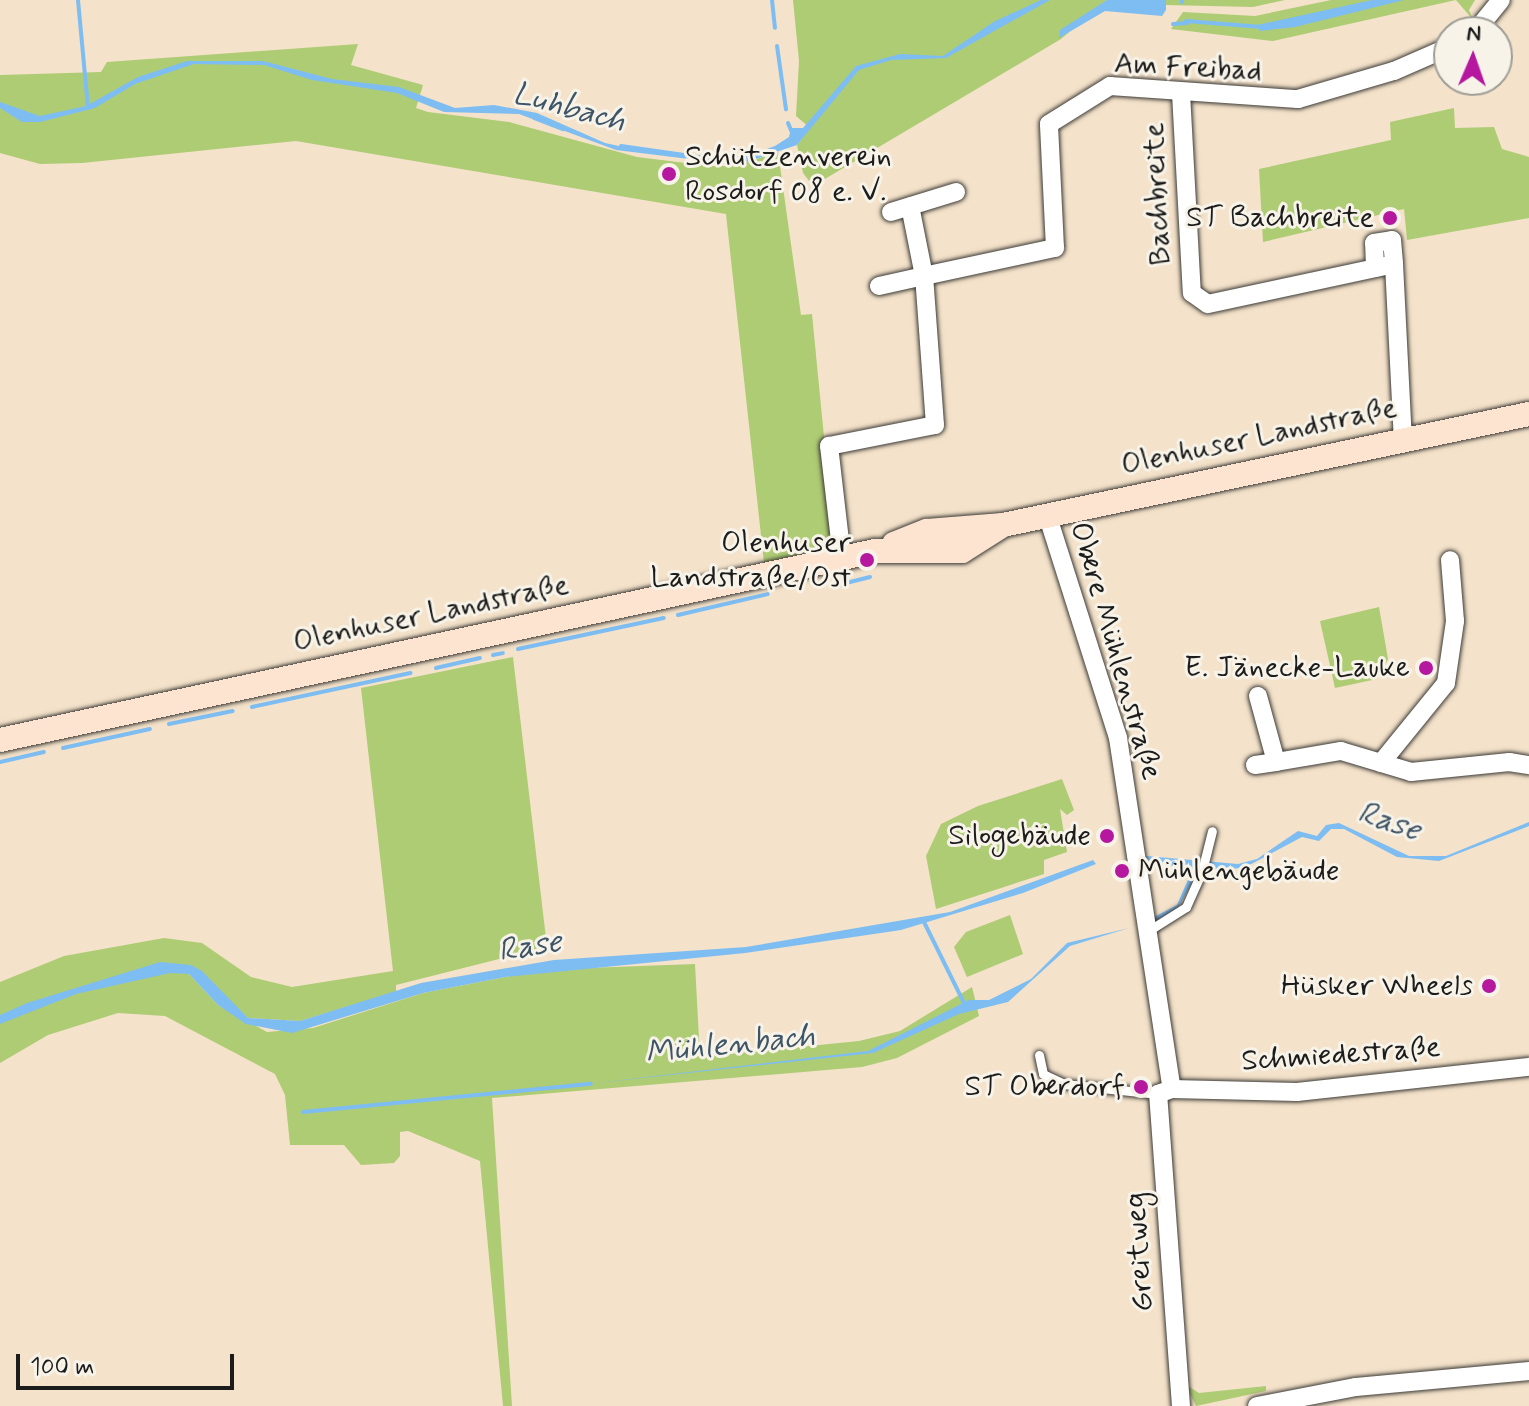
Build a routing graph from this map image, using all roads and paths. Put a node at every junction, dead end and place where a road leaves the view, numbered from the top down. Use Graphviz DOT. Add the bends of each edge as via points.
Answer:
graph roads {
  1 [pos="1501,0"];
  2 [pos="1488,16"];
  3 [pos="1433,54"];
  4 [pos="1181,93"];
  5 [pos="956,192"];
  6 [pos="924,276"];
  7 [pos="879,286"];
  8 [pos="1529,414"];
  9 [pos="1403,441"];
  10 [pos="1047,514"];
  11 [pos="842,558"];
  12 [pos="1450,560"];
  13 [pos="1258,696"];
  14 [pos="0,740"];
  15 [pos="1276,762"];
  16 [pos="1381,763"];
  17 [pos="1255,765"];
  18 [pos="1529,765"];
  19 [pos="1212,831"];
  20 [pos="1147,925"];
  21 [pos="1039,1055"];
  22 [pos="1529,1067"];
  23 [pos="1165,1091"];
  24 [pos="1529,1371"];
  25 [pos="1181,1406"];
  26 [pos="1257,1406"];
  1 -- 2 [label="street"];
  3 -- 4 [label="street, Am Freibad" via="1298,99"];
  4 -- 6 [label="street, Am Freibad" via="1110,86 1049,124 1056,256"];
  4 -- 9 [label="street, Bachbreite" via="1192,293 1208,304 1384,266"];
  5 -- 6 [label="street" via="900,209"];
  6 -- 7 [label="street, Am Freibad"];
  6 -- 11 [label="street" via="935,425 829,446"];
  8 -- 9 [label="street, Olenhuser Landstraße"];
  9 -- 10 [label="street, Olenhuser Landstraße"];
  10 -- 11 [label="street, Olenhuser Landstraße" via="1003,525 927,531"];
  10 -- 20 [label="street, Obere Mühlenstraße" via="1118,738"];
  11 -- 14 [label="street, Olenhuser Landstraße"];
  12 -- 16 [label="street" via="1455,621 1446,683"];
  13 -- 15 [label="street"];
  15 -- 16 [label="street" via="1341,751"];
  15 -- 17 [label="street"];
  16 -- 18 [label="street" via="1411,772 1509,762"];
  19 -- 20 [label="lane" via="1186,907"];
  20 -- 23 [label="street, Obere Mühlenstraße"];
  21 -- 23 [label="lane" via="1043,1074 1064,1084"];
  22 -- 23 [label="street, Schmiedestraße" via="1297,1092"];
  23 -- 25 [label="street, Greitweg"];
  24 -- 26 [label="street" via="1347,1388"];
}
